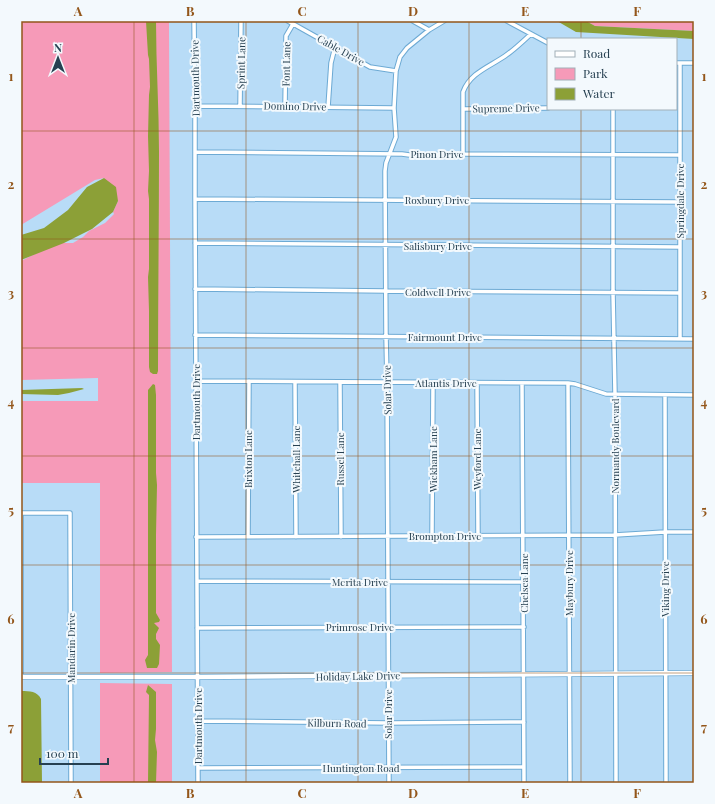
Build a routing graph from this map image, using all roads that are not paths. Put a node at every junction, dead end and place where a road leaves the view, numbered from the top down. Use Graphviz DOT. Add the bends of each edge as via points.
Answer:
graph roads {
  1 [pos="194,21"];
  2 [pos="241,21"];
  3 [pos="288,21"];
  4 [pos="413,21"];
  5 [pos="444,21"];
  6 [pos="507,21"];
  7 [pos="293,24"];
  8 [pos="429,30"];
  9 [pos="531,34"];
  10 [pos="547,43"];
  11 [pos="336,47"];
  12 [pos="678,63"];
  13 [pos="694,63"];
  14 [pos="396,71"];
  15 [pos="195,106"];
  16 [pos="240,106"];
  17 [pos="285,106"];
  18 [pos="328,107"];
  19 [pos="678,107"];
  20 [pos="394,108"];
  21 [pos="547,108"];
  22 [pos="464,109"];
  23 [pos="613,110"];
  24 [pos="195,152"];
  25 [pos="390,154"];
  26 [pos="463,154"];
  27 [pos="613,155"];
  28 [pos="680,155"];
  29 [pos="195,199"];
  30 [pos="385,200"];
  31 [pos="613,201"];
  32 [pos="680,202"];
  33 [pos="195,243"];
  34 [pos="386,245"];
  35 [pos="613,247"];
  36 [pos="680,247"];
  37 [pos="195,289"];
  38 [pos="386,291"];
  39 [pos="613,293"];
  40 [pos="680,293"];
  41 [pos="195,334"];
  42 [pos="386,336"];
  43 [pos="613,338"];
  44 [pos="680,339"];
  45 [pos="694,339"];
  46 [pos="196,381"];
  47 [pos="249,381"];
  48 [pos="296,382"];
  49 [pos="340,382"];
  50 [pos="387,382"];
  51 [pos="433,382"];
  52 [pos="477,383"];
  53 [pos="522,383"];
  54 [pos="568,383"];
  55 [pos="615,394"];
  56 [pos="665,394"];
  57 [pos="694,395"];
  58 [pos="21,513"];
  59 [pos="665,532"];
  60 [pos="694,532"];
  61 [pos="524,535"];
  62 [pos="569,535"];
  63 [pos="615,535"];
  64 [pos="388,536"];
  65 [pos="432,536"];
  66 [pos="478,536"];
  67 [pos="248,537"];
  68 [pos="296,537"];
  69 [pos="341,537"];
  70 [pos="196,538"];
  71 [pos="197,581"];
  72 [pos="388,582"];
  73 [pos="524,582"];
  74 [pos="388,627"];
  75 [pos="524,627"];
  76 [pos="197,628"];
  77 [pos="694,673"];
  78 [pos="570,674"];
  79 [pos="615,674"];
  80 [pos="666,674"];
  81 [pos="388,675"];
  82 [pos="524,675"];
  83 [pos="21,677"];
  84 [pos="71,677"];
  85 [pos="197,677"];
  86 [pos="198,721"];
  87 [pos="524,722"];
  88 [pos="388,723"];
  89 [pos="524,767"];
  90 [pos="198,768"];
  91 [pos="389,768"];
  92 [pos="71,783"];
  93 [pos="198,783"];
  94 [pos="389,783"];
  95 [pos="524,783"];
  96 [pos="570,783"];
  97 [pos="616,783"];
  98 [pos="666,783"];
  1 -- 15 [label="street, Dartmouth Drive"];
  2 -- 16 [label="street, Sprint Lane"];
  3 -- 7 [label="street, Cable Drive"];
  4 -- 8 [label="street"];
  5 -- 8 [label="street, Solar Drive"];
  6 -- 9 [label="street"];
  7 -- 11 [label="street, Cable Drive"];
  7 -- 17 [label="street, Font Lane" via="286,36"];
  8 -- 14 [label="street, Solar Drive" via="407,48 400,57"];
  9 -- 10 [label="street"];
  9 -- 22 [label="street" via="506,56 474,75 463,92"];
  11 -- 14 [label="street, Cable Drive" via="370,67"];
  11 -- 18 [label="street" via="331,63"];
  12 -- 13 [label="street"];
  12 -- 19 [label="street, Springdale Drive"];
  14 -- 20 [label="street, Solar Drive"];
  15 -- 16 [label="street, Domino Drive"];
  15 -- 24 [label="street, Dartmouth Drive"];
  16 -- 17 [label="street, Domino Drive"];
  17 -- 18 [label="street, Domino Drive"];
  18 -- 20 [label="street, Domino Drive"];
  19 -- 28 [label="street, Springdale Drive"];
  20 -- 25 [label="street, Solar Drive" via="396,137"];
  21 -- 22 [label="street, Supreme Drive"];
  22 -- 26 [label="street"];
  23 -- 27 [label="street, Normandy Boulevard"];
  24 -- 25 [label="street, Pinon Drive"];
  24 -- 29 [label="street, Dartmouth Drive"];
  25 -- 26 [label="street, Pinon Drive"];
  25 -- 30 [label="street, Solar Drive" via="385,171"];
  26 -- 27 [label="street, Pinon Drive"];
  27 -- 28 [label="street, Pinon Drive"];
  27 -- 31 [label="street, Normandy Boulevard"];
  28 -- 32 [label="street, Springdale Drive"];
  29 -- 30 [label="street, Roxbury Drive"];
  29 -- 33 [label="street, Dartmouth Drive"];
  30 -- 31 [label="street, Roxbury Drive"];
  30 -- 34 [label="street, Solar Drive"];
  31 -- 32 [label="street, Roxbury Drive"];
  31 -- 35 [label="street, Normandy Boulevard"];
  32 -- 36 [label="street, Springdale Drive"];
  33 -- 34 [label="street, Salisbury Drive"];
  33 -- 37 [label="street, Dartmouth Drive"];
  34 -- 35 [label="street, Salisbury Drive"];
  34 -- 38 [label="street, Solar Drive"];
  35 -- 36 [label="street, Salisbury Drive"];
  35 -- 39 [label="street, Normandy Boulevard"];
  36 -- 40 [label="street, Springdale Drive"];
  37 -- 38 [label="street, Coldwell Drive"];
  37 -- 41 [label="street, Dartmouth Drive"];
  38 -- 39 [label="street, Coldwell Drive"];
  38 -- 42 [label="street, Solar Drive"];
  39 -- 40 [label="street, Coldwell Drive"];
  39 -- 43 [label="street, Normandy Boulevard"];
  40 -- 44 [label="street, Springdale Drive"];
  41 -- 42 [label="street, Fairmount Drive"];
  41 -- 46 [label="street, Dartmouth Drive"];
  42 -- 43 [label="street, Fairmount Drive"];
  42 -- 50 [label="street, Solar Drive"];
  43 -- 44 [label="street, Fairmount Drive"];
  43 -- 55 [label="street, Normandy Boulevard"];
  44 -- 45 [label="street, Fairmount Drive"];
  46 -- 47 [label="street, Atlantis Drive"];
  46 -- 70 [label="street, Dartmouth Drive"];
  47 -- 48 [label="street, Atlantis Drive"];
  47 -- 67 [label="street, Brixton Lane"];
  48 -- 49 [label="street, Atlantis Drive"];
  48 -- 68 [label="street, Whitehall Lane"];
  49 -- 50 [label="street, Atlantis Drive"];
  49 -- 69 [label="street, Russel Lane"];
  50 -- 51 [label="street, Atlantis Drive"];
  50 -- 64 [label="street, Solar Drive"];
  51 -- 52 [label="street, Atlantis Drive"];
  51 -- 65 [label="street, Wickham Lane"];
  52 -- 53 [label="street, Atlantis Drive"];
  52 -- 66 [label="street, Weyford Lane"];
  53 -- 54 [label="street, Atlantis Drive"];
  53 -- 61 [label="street, Chelsea Lane"];
  54 -- 55 [label="street, Atlantis Drive" via="606,394"];
  54 -- 62 [label="street, Maybury Drive"];
  55 -- 56 [label="street, Atlantis Drive"];
  55 -- 63 [label="street, Normandy Boulevard"];
  56 -- 57 [label="street, Atlantis Drive"];
  56 -- 59 [label="street, Viking Drive"];
  58 -- 83 [label="street"];
  58 -- 84 [label="street, Mandarin Drive" via="70,513"];
  59 -- 60 [label="street, Brompton Drive"];
  59 -- 63 [label="street, Brompton Drive"];
  59 -- 80 [label="street, Viking Drive"];
  61 -- 62 [label="street, Brompton Drive"];
  61 -- 66 [label="street, Brompton Drive"];
  61 -- 73 [label="street, Chelsea Lane"];
  62 -- 63 [label="street, Brompton Drive"];
  62 -- 78 [label="street, Maybury Drive"];
  63 -- 79 [label="street, Normandy Boulevard"];
  64 -- 65 [label="street, Brompton Drive"];
  64 -- 69 [label="street, Brompton Drive"];
  64 -- 72 [label="street, Solar Drive"];
  65 -- 66 [label="street, Brompton Drive"];
  67 -- 68 [label="street, Brompton Drive"];
  67 -- 70 [label="street, Brompton Drive"];
  68 -- 69 [label="street, Brompton Drive"];
  70 -- 71 [label="street, Dartmouth Drive"];
  71 -- 72 [label="street, Merita Drive"];
  71 -- 76 [label="street, Dartmouth Drive"];
  72 -- 73 [label="street, Merita Drive"];
  72 -- 74 [label="street, Solar Drive"];
  73 -- 75 [label="street, Chelsea Lane"];
  74 -- 75 [label="street, Primrose Drive"];
  74 -- 76 [label="street, Primrose Drive"];
  74 -- 81 [label="street, Solar Drive"];
  75 -- 82 [label="street, Chelsea Lane"];
  76 -- 85 [label="street, Dartmouth Drive"];
  77 -- 80 [label="street, Holiday Lake Drive"];
  78 -- 79 [label="street, Holiday Lake Drive"];
  78 -- 82 [label="street, Holiday Lake Drive"];
  78 -- 96 [label="street, Maybury Drive"];
  79 -- 80 [label="street, Holiday Lake Drive"];
  79 -- 97 [label="street, Normandy Boulevard"];
  80 -- 98 [label="street, Viking Drive"];
  81 -- 82 [label="street, Holiday Lake Drive"];
  81 -- 85 [label="street, Holiday Lake Drive"];
  81 -- 88 [label="street, Solar Drive"];
  82 -- 87 [label="street, Chelsea Lane"];
  83 -- 84 [label="street, Holiday Lake Drive"];
  84 -- 85 [label="street, Holiday Lake Drive"];
  84 -- 92 [label="street, Mandarin Drive"];
  85 -- 86 [label="street, Dartmouth Drive"];
  86 -- 88 [label="street, Kilburn Road"];
  86 -- 90 [label="street, Dartmouth Drive"];
  87 -- 88 [label="street, Kilburn Road"];
  87 -- 89 [label="street, Chelsea Lane"];
  88 -- 91 [label="street, Solar Drive"];
  89 -- 91 [label="street, Huntington Road"];
  89 -- 95 [label="street, Chelsea Lane"];
  90 -- 91 [label="street, Huntington Road"];
  90 -- 93 [label="street, Dartmouth Drive"];
  91 -- 94 [label="street, Solar Drive"];
}
